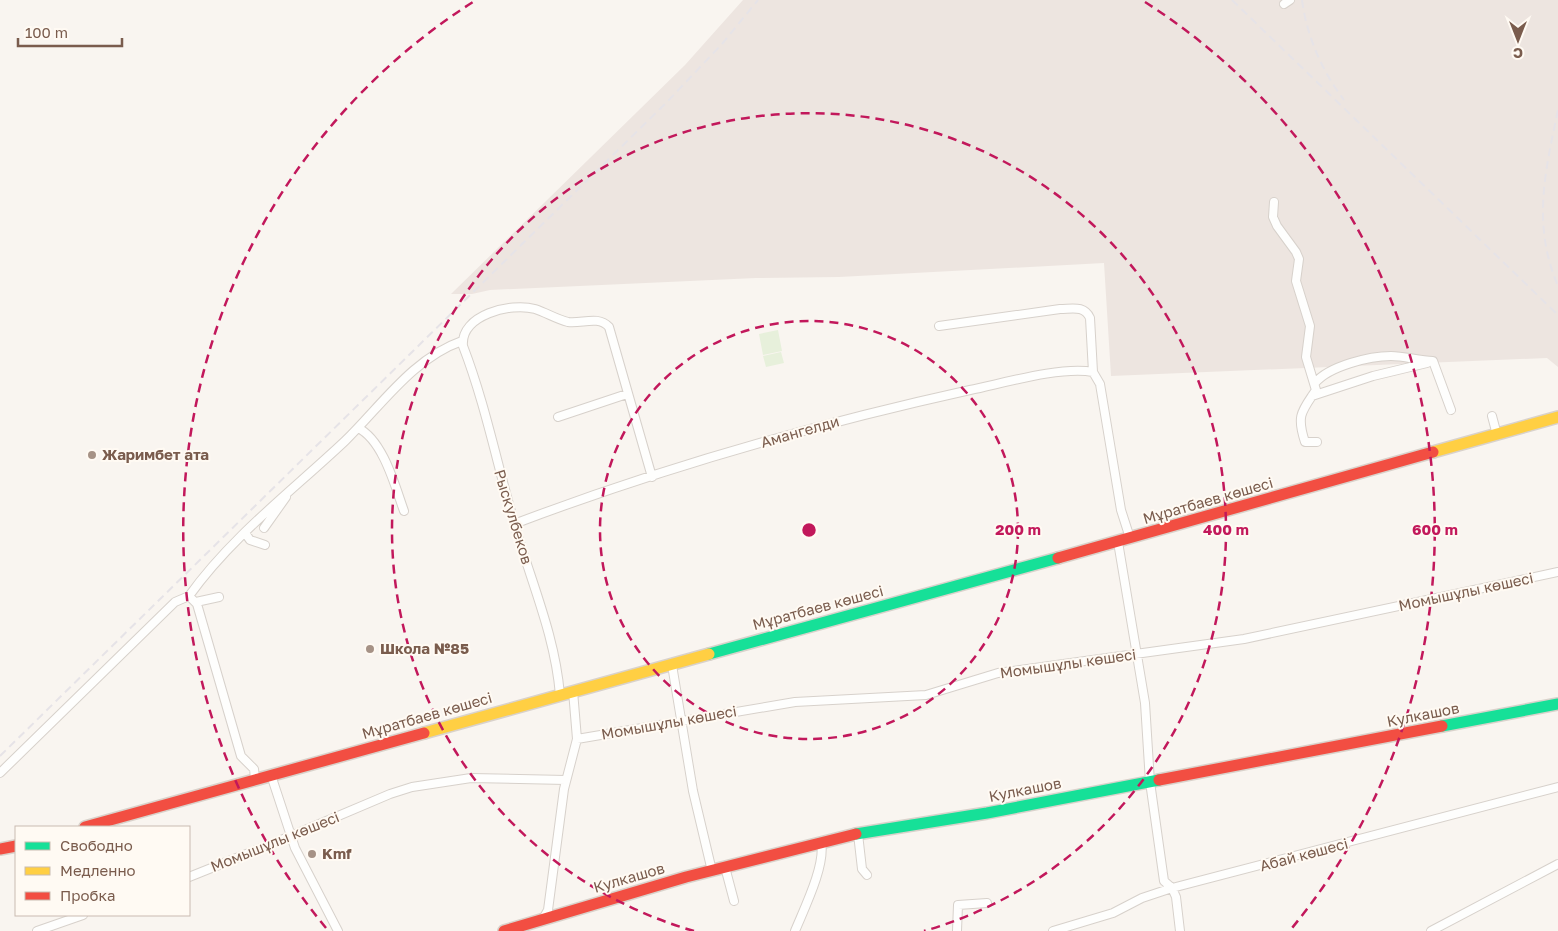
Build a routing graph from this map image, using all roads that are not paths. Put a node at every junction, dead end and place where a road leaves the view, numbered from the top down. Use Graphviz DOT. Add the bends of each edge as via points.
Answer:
graph roads {
  1 [pos="1274,202"];
  2 [pos="939,326"];
  3 [pos="462,341"];
  4 [pos="1433,361"];
  5 [pos="1093,372"];
  6 [pos="1315,382"];
  7 [pos="627,394"];
  8 [pos="1312,396"];
  9 [pos="1451,410"];
  10 [pos="1492,416"];
  11 [pos="558,417"];
  12 [pos="1558,417"];
  13 [pos="358,428"];
  14 [pos="1497,435"];
  15 [pos="1317,442"];
  16 [pos="652,477"];
  17 [pos="288,493"];
  18 [pos="404,511"];
  19 [pos="514,524"];
  20 [pos="264,528"];
  21 [pos="245,533"];
  22 [pos="1130,538"];
  23 [pos="1118,542"];
  24 [pos="265,545"];
  25 [pos="1558,572"];
  26 [pos="189,596"];
  27 [pos="219,597"];
  28 [pos="196,602"];
  29 [pos="1138,654"];
  30 [pos="672,665"];
  31 [pos="572,691"];
  32 [pos="560,695"];
  33 [pos="1558,704"];
  34 [pos="681,720"];
  35 [pos="577,739"];
  36 [pos="0,773"];
  37 [pos="271,776"];
  38 [pos="256,779"];
  39 [pos="566,780"];
  40 [pos="1150,782"];
  41 [pos="1558,787"];
  42 [pos="89,826"];
  43 [pos="858,834"];
  44 [pos="291,836"];
  45 [pos="821,842"];
  46 [pos="15,846"];
  47 [pos="0,849"];
  48 [pos="1558,864"];
  49 [pos="725,867"];
  50 [pos="712,871"];
  51 [pos="867,875"];
  52 [pos="190,876"];
  53 [pos="1172,888"];
  54 [pos="734,900"];
  55 [pos="987,903"];
  56 [pos="80,916"];
  57 [pos="538,924"];
  58 [pos="37,931"];
  59 [pos="338,931"];
  60 [pos="504,931"];
  61 [pos="795,931"];
  62 [pos="957,931"];
  63 [pos="1053,931"];
  64 [pos="1180,931"];
  65 [pos="1431,931"];
  1 -- 6 [label="street" via="1277,226 1299,260 1296,281 1310,326 1306,357"];
  2 -- 5 [label="street" via="1079,308 1088,314"];
  3 -- 7 [label="street" via="464,332 477,318 518,308 536,309 566,321 596,321 609,328"];
  3 -- 13 [label="street" via="439,352 410,373"];
  3 -- 19 [label="street, Рыскулбеков"];
  4 -- 6 [label="street" via="1381,357 1330,371"];
  4 -- 8 [label="street"];
  4 -- 9 [label="street"];
  5 -- 16 [label="street, Амангелди" via="1080,370 1037,376 893,407 824,424"];
  5 -- 22 [label="street" via="1100,384 1121,510"];
  6 -- 8 [label="street" via="1316,390"];
  7 -- 11 [label="street"];
  7 -- 16 [label="street"];
  8 -- 15 [label="street" via="1306,402 1300,424 1305,442"];
  10 -- 14 [label="street"];
  12 -- 14 [label="street, Мұратбаев көшесі"];
  13 -- 17 [label="street"];
  13 -- 18 [label="street" via="373,440"];
  14 -- 22 [label="street, Мұратбаев көшесі"];
  16 -- 19 [label="street, Амангелди"];
  17 -- 20 [label="street"];
  17 -- 21 [label="street"];
  19 -- 32 [label="street, Рыскулбеков" via="545,618"];
  21 -- 24 [label="street" via="250,540"];
  21 -- 26 [label="street"];
  22 -- 23 [label="street, Мұратбаев көшесі"];
  23 -- 29 [label="street"];
  23 -- 30 [label="street, Мұратбаев көшесі"];
  25 -- 29 [label="street, Момышұлы көшесі" via="1244,639"];
  26 -- 28 [label="street"];
  26 -- 36 [label="street" via="176,602"];
  27 -- 28 [label="street"];
  28 -- 38 [label="street" via="241,756 254,769"];
  29 -- 34 [label="street, Момышұлы көшесі" via="998,673 926,695 795,702"];
  29 -- 40 [label="street"];
  30 -- 31 [label="street, Мұратбаев көшесі"];
  30 -- 34 [label="street"];
  31 -- 32 [label="street, Мұратбаев көшесі"];
  31 -- 35 [label="street"];
  32 -- 37 [label="street, Мұратбаев көшесі"];
  33 -- 40 [label="street, Кулкашов"];
  34 -- 35 [label="street, Момышұлы көшесі"];
  34 -- 50 [label="street" via="693,791"];
  35 -- 39 [label="street"];
  37 -- 38 [label="street, Мұратбаев көшесі"];
  37 -- 44 [label="street"];
  38 -- 42 [label="street, Мұратбаев көшесі"];
  39 -- 44 [label="street, Момышұлы көшесі" via="471,778 412,787"];
  39 -- 57 [label="street" via="548,910"];
  40 -- 43 [label="street, Кулкашов"];
  40 -- 53 [label="street" via="1164,881"];
  41 -- 53 [label="street, Абай көшесі"];
  43 -- 45 [label="street, Кулкашов"];
  43 -- 51 [label="street" via="862,869"];
  44 -- 52 [label="street, Момышұлы көшесі"];
  44 -- 59 [label="street"];
  45 -- 49 [label="street, Кулкашов"];
  45 -- 61 [label="street" via="822,854 817,872"];
  46 -- 47 [label="street"];
  48 -- 65 [label="street"];
  49 -- 50 [label="street, Кулкашов"];
  49 -- 54 [label="street"];
  50 -- 57 [label="street, Кулкашов"];
  53 -- 63 [label="street, Абай көшесі" via="1113,913"];
  53 -- 64 [label="street"];
  55 -- 62 [label="street" via="958,905"];
  56 -- 58 [label="street"];
  57 -- 60 [label="street, Кулкашов"];
}
